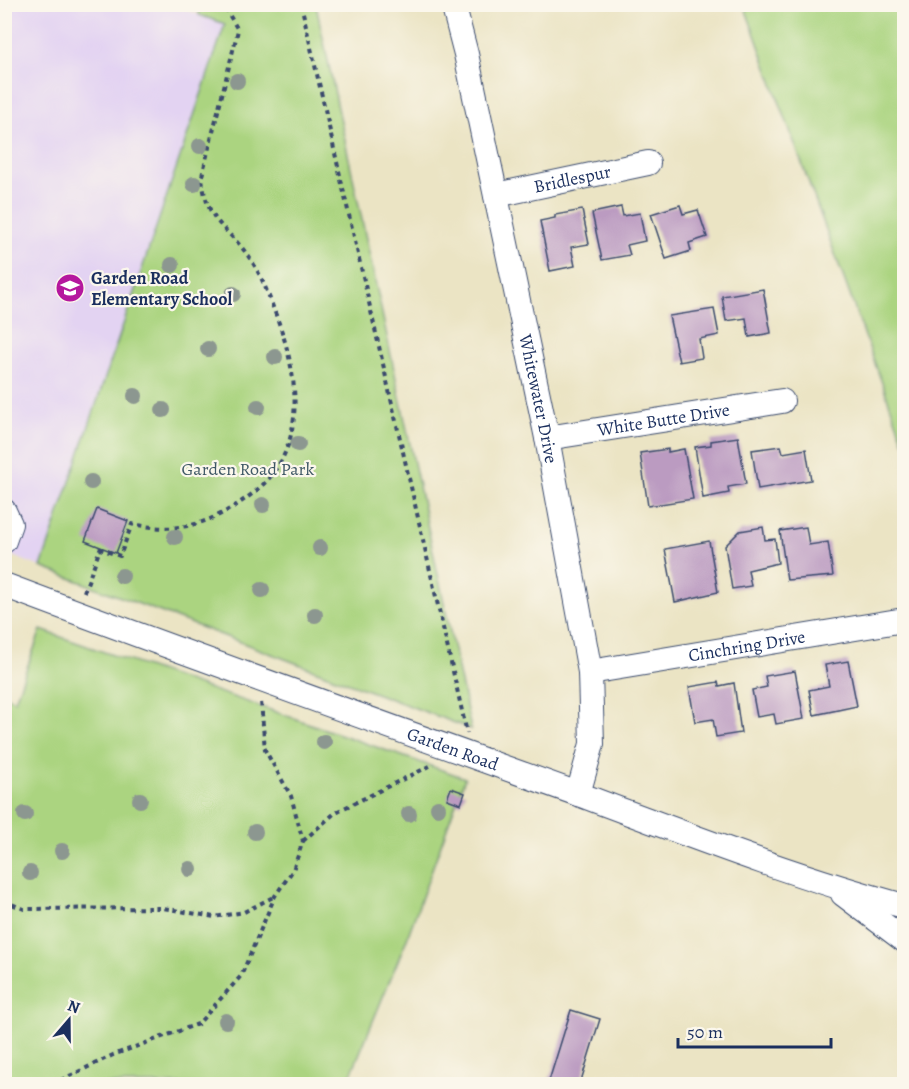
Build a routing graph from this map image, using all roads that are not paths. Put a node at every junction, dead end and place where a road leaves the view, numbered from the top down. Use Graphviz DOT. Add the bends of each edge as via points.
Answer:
graph roads {
  1 [pos="453,4"];
  2 [pos="648,163"];
  3 [pos="496,195"];
  4 [pos="782,401"];
  5 [pos="547,438"];
  6 [pos="4,511"];
  7 [pos="4,541"];
  8 [pos="4,585"];
  9 [pos="904,620"];
  10 [pos="590,672"];
  11 [pos="578,794"];
  12 [pos="834,887"];
  13 [pos="904,906"];
  14 [pos="904,940"];
  1 -- 3 [label="street, Whitewater Drive"];
  2 -- 3 [label="street, Bridlespur"];
  3 -- 5 [label="street, Whitewater Drive"];
  4 -- 5 [label="street, White Butte Drive"];
  5 -- 10 [label="street, Whitewater Drive"];
  6 -- 7 [label="street" via="10,524"];
  8 -- 11 [label="street, Garden Road"];
  9 -- 10 [label="street, Cinchring Drive"];
  10 -- 11 [label="street, Whitewater Drive" via="592,744"];
  11 -- 12 [label="street, Garden Road"];
  12 -- 13 [label="street, Garden Road"];
  12 -- 14 [label="street"];
}
